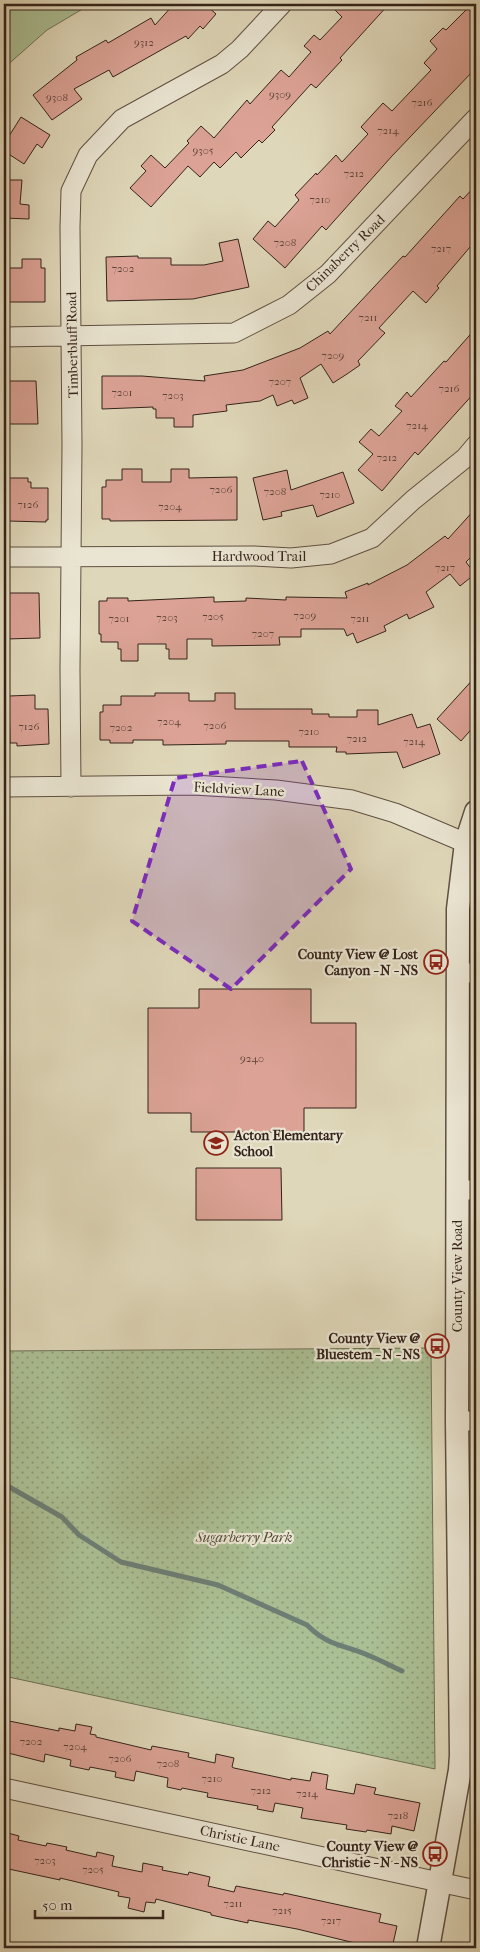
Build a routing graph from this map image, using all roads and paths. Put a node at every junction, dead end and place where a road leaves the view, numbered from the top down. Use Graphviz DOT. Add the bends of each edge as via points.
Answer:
graph roads {
  1 [pos="282,4"];
  2 [pos="476,118"];
  3 [pos="4,337"];
  4 [pos="72,337"];
  5 [pos="476,445"];
  6 [pos="4,557"];
  7 [pos="70,557"];
  8 [pos="4,787"];
  9 [pos="71,787"];
  10 [pos="476,812"];
  11 [pos="466,843"];
  12 [pos="467,973"];
  13 [pos="467,1190"];
  14 [pos="467,1421"];
  15 [pos="468,1658"];
  16 [pos="4,1788"];
  17 [pos="441,1882"];
  18 [pos="476,1890"];
  19 [pos="428,1948"];
  1 -- 4 [label="street, Timberbluff Road" via="222,64 122,119 88,155 72,191"];
  2 -- 4 [label="street, Chinaberry Road" via="328,274 289,305 261,321 234,333"];
  3 -- 4 [label="street, Chinaberry Road"];
  4 -- 7 [label="street, Timberbluff Road"];
  5 -- 7 [label="street, Hardwood Trail" via="372,538 331,554 291,558"];
  6 -- 7 [label="street, Hardwood Trail"];
  7 -- 9 [label="street, Timberbluff Road"];
  8 -- 9 [label="street, Fieldview Lane"];
  9 -- 11 [label="street, Fieldview Lane" via="205,786 276,790 352,800 395,813"];
  10 -- 11 [label="street, County View Road"];
  11 -- 12 [label="street, County View Road" via="458,909"];
  12 -- 13 [label="street, County View Road"];
  13 -- 14 [label="street, County View Road"];
  14 -- 15 [label="street, County View Road"];
  15 -- 17 [label="street, County View Road" via="460,1770"];
  16 -- 17 [label="street, Christie Lane"];
  17 -- 18 [label="street, Christie Lane"];
  17 -- 19 [label="street, County View Road"];
}
